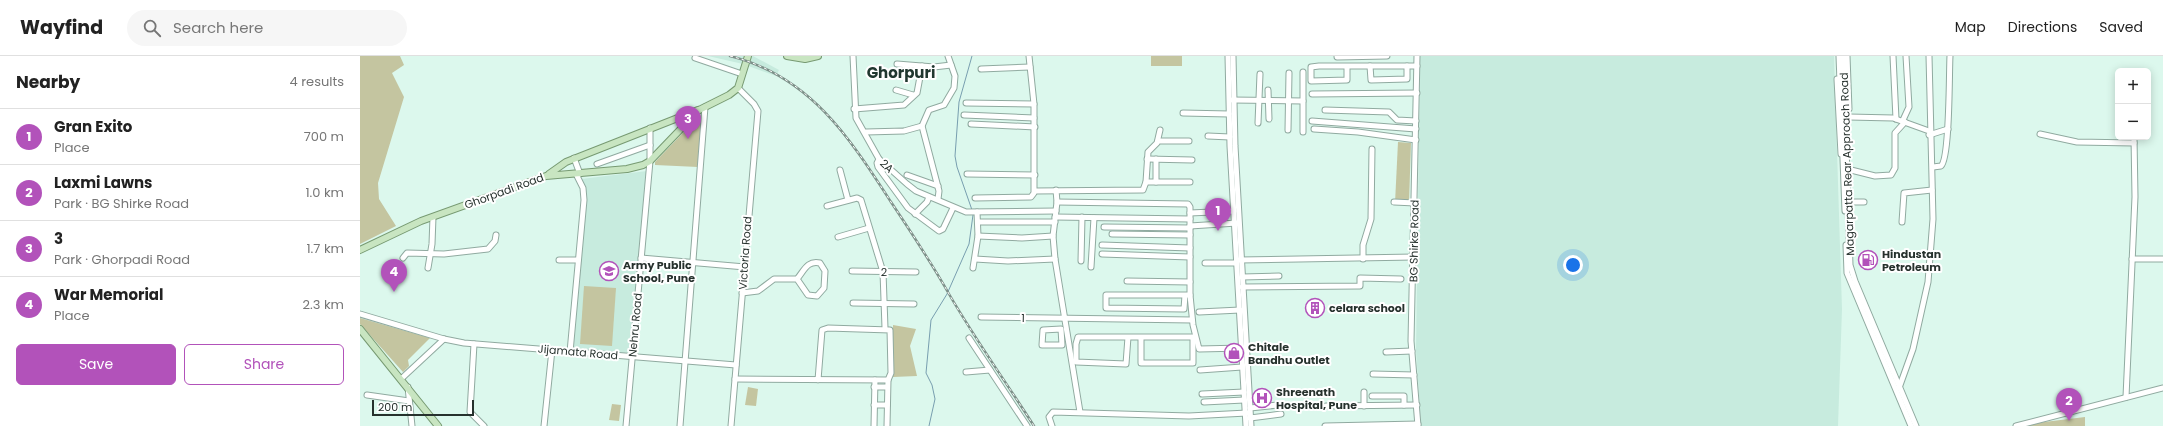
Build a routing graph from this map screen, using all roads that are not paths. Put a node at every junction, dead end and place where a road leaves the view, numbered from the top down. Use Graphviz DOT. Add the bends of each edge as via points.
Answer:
graph roads {
  1 [pos="748,56"];
  2 [pos="787,56"];
  3 [pos="818,56"];
  4 [pos="853,56"];
  5 [pos="948,56"];
  6 [pos="1029,56"];
  7 [pos="1231,56"];
  8 [pos="1387,56"];
  9 [pos="1416,56"];
  10 [pos="1837,56"];
  11 [pos="1843,56"];
  12 [pos="1847,56"];
  13 [pos="1893,56"];
  14 [pos="1906,56"];
  15 [pos="1929,56"];
  16 [pos="1950,56"];
  17 [pos="1337,57"];
  18 [pos="695,58"];
  19 [pos="897,64"];
  20 [pos="951,65"];
  21 [pos="922,66"];
  22 [pos="1347,66"];
  23 [pos="1370,66"];
  24 [pos="1407,66"];
  25 [pos="1416,66"];
  26 [pos="1030,67"];
  27 [pos="981,69"];
  28 [pos="1303,72"];
  29 [pos="1289,73"];
  30 [pos="742,74"];
  31 [pos="1260,74"];
  32 [pos="738,88"];
  33 [pos="896,90"];
  34 [pos="1268,90"];
  35 [pos="1417,93"];
  36 [pos="1312,94"];
  37 [pos="913,95"];
  38 [pos="1232,99"];
  39 [pos="1260,101"];
  40 [pos="1269,101"];
  41 [pos="1288,101"];
  42 [pos="1303,101"];
  43 [pos="966,103"];
  44 [pos="1034,104"];
  45 [pos="702,108"];
  46 [pos="854,109"];
  47 [pos="1325,110"];
  48 [pos="1184,113"];
  49 [pos="1229,114"];
  50 [pos="964,115"];
  51 [pos="1849,117"];
  52 [pos="1034,118"];
  53 [pos="1269,119"];
  54 [pos="1896,119"];
  55 [pos="1312,121"];
  56 [pos="1416,121"];
  57 [pos="1904,121"];
  58 [pos="1258,123"];
  59 [pos="971,124"];
  60 [pos="922,126"];
  61 [pos="1035,127"];
  62 [pos="650,128"];
  63 [pos="1314,129"];
  64 [pos="1416,129"];
  65 [pos="1948,129"];
  66 [pos="1160,130"];
  67 [pos="1288,130"];
  68 [pos="866,132"];
  69 [pos="1303,132"];
  70 [pos="1929,133"];
  71 [pos="2040,134"];
  72 [pos="1208,136"];
  73 [pos="1230,137"];
  74 [pos="1845,137"];
  75 [pos="1416,140"];
  76 [pos="1158,141"];
  77 [pos="1189,141"];
  78 [pos="2134,143"];
  79 [pos="650,145"];
  80 [pos="1372,149"];
  81 [pos="574,158"];
  82 [pos="1845,158"];
  83 [pos="879,159"];
  84 [pos="1147,159"];
  85 [pos="1156,159"];
  86 [pos="1192,160"];
  87 [pos="650,161"];
  88 [pos="597,164"];
  89 [pos="1933,167"];
  90 [pos="1847,169"];
  91 [pos="840,170"];
  92 [pos="578,174"];
  93 [pos="967,174"];
  94 [pos="907,175"];
  95 [pos="546,176"];
  96 [pos="1035,176"];
  97 [pos="1234,176"];
  98 [pos="1146,182"];
  99 [pos="1156,182"];
  100 [pos="1190,182"];
  101 [pos="938,186"];
  102 [pos="1056,190"];
  103 [pos="1932,190"];
  104 [pos="1035,191"];
  105 [pos="929,197"];
  106 [pos="975,198"];
  107 [pos="938,199"];
  108 [pos="848,200"];
  109 [pos="1057,202"];
  110 [pos="1394,202"];
  111 [pos="1854,202"];
  112 [pos="1864,202"];
  113 [pos="1415,203"];
  114 [pos="827,206"];
  115 [pos="953,208"];
  116 [pos="1056,211"];
  117 [pos="1234,211"];
  118 [pos="976,212"];
  119 [pos="915,214"];
  120 [pos="1190,216"];
  121 [pos="433,217"];
  122 [pos="1082,217"];
  123 [pos="1094,218"];
  124 [pos="1055,219"];
  125 [pos="978,222"];
  126 [pos="1902,222"];
  127 [pos="1237,223"];
  128 [pos="1104,227"];
  129 [pos="1190,227"];
  130 [pos="869,228"];
  131 [pos="1112,234"];
  132 [pos="1190,234"];
  133 [pos="496,235"];
  134 [pos="838,236"];
  135 [pos="978,236"];
  136 [pos="1053,236"];
  137 [pos="1102,245"];
  138 [pos="1190,248"];
  139 [pos="360,250"];
  140 [pos="431,252"];
  141 [pos="1102,254"];
  142 [pos="1190,257"];
  143 [pos="1414,257"];
  144 [pos="403,258"];
  145 [pos="640,258"];
  146 [pos="1055,259"];
  147 [pos="1363,259"];
  148 [pos="2132,259"];
  149 [pos="2163,259"];
  150 [pos="559,260"];
  151 [pos="578,260"];
  152 [pos="975,260"];
  153 [pos="1081,261"];
  154 [pos="1238,261"];
  155 [pos="693,262"];
  156 [pos="1205,263"];
  157 [pos="744,267"];
  158 [pos="1091,267"];
  159 [pos="428,268"];
  160 [pos="972,268"];
  161 [pos="852,272"];
  162 [pos="883,272"];
  163 [pos="916,272"];
  164 [pos="1279,276"];
  165 [pos="1242,277"];
  166 [pos="797,279"];
  167 [pos="1401,279"];
  168 [pos="1127,281"];
  169 [pos="1190,282"];
  170 [pos="1242,287"];
  171 [pos="742,293"];
  172 [pos="1187,295"];
  173 [pos="853,303"];
  174 [pos="884,304"];
  175 [pos="914,304"];
  176 [pos="1241,310"];
  177 [pos="1199,312"];
  178 [pos="360,314"];
  179 [pos="981,318"];
  180 [pos="1065,319"];
  181 [pos="1192,320"];
  182 [pos="884,328"];
  183 [pos="360,329"];
  184 [pos="1196,336"];
  185 [pos="1128,337"];
  186 [pos="1141,337"];
  187 [pos="969,338"];
  188 [pos="1066,338"];
  189 [pos="444,339"];
  190 [pos="1877,339"];
  191 [pos="474,344"];
  192 [pos="1243,348"];
  193 [pos="1196,349"];
  194 [pos="552,350"];
  195 [pos="1412,351"];
  196 [pos="570,352"];
  197 [pos="1386,352"];
  198 [pos="632,357"];
  199 [pos="685,361"];
  200 [pos="736,365"];
  201 [pos="1242,367"];
  202 [pos="990,370"];
  203 [pos="1200,370"];
  204 [pos="966,372"];
  205 [pos="1373,374"];
  206 [pos="1414,375"];
  207 [pos="401,379"];
  208 [pos="735,379"];
  209 [pos="818,380"];
  210 [pos="875,380"];
  211 [pos="888,380"];
  212 [pos="408,387"];
  213 [pos="874,387"];
  214 [pos="887,388"];
  215 [pos="2163,388"];
  216 [pos="1898,389"];
  217 [pos="1244,392"];
  218 [pos="1364,392"];
  219 [pos="1202,394"];
  220 [pos="367,395"];
  221 [pos="1372,396"];
  222 [pos="2126,397"];
  223 [pos="1244,400"];
  224 [pos="409,401"];
  225 [pos="1204,402"];
  226 [pos="874,405"];
  227 [pos="887,405"];
  228 [pos="1278,405"];
  229 [pos="1404,405"];
  230 [pos="1417,405"];
  231 [pos="1326,406"];
  232 [pos="1364,406"];
  233 [pos="1080,412"];
  234 [pos="1249,413"];
  235 [pos="1281,414"];
  236 [pos="1418,425"];
  237 [pos="412,426"];
  238 [pos="438,426"];
  239 [pos="484,426"];
  240 [pos="544,426"];
  241 [pos="626,426"];
  242 [pos="680,426"];
  243 [pos="731,426"];
  244 [pos="874,426"];
  245 [pos="887,426"];
  246 [pos="1027,426"];
  247 [pos="1052,426"];
  248 [pos="1246,426"];
  249 [pos="1251,426"];
  250 [pos="1325,426"];
  251 [pos="1911,426"];
  252 [pos="1916,426"];
  253 [pos="2016,426"];
  1 -- 30 [label="main road"];
  2 -- 3 [label="main road" via="805,59"];
  4 -- 46 [label="street, 2A"];
  5 -- 20 [label="street"];
  6 -- 26 [label="street"];
  7 -- 38 [label="street"];
  7 -- 38 [label="street"];
  8 -- 17 [label="street"];
  9 -- 25 [label="street, BG Shirke Road"];
  10 -- 74 [label="street, Magarpatta Rear Approach Road"];
  10 -- 82 [label="street" via="1840,148"];
  11 -- 74 [label="street, Magarpatta Rear Approach Road"];
  12 -- 51 [label="street"];
  13 -- 54 [label="street"];
  14 -- 57 [label="street" via="1909,107"];
  15 -- 70 [label="street"];
  16 -- 65 [label="street"];
  18 -- 30 [label="street"];
  19 -- 21 [label="street"];
  20 -- 21 [label="street"];
  20 -- 60 [label="street" via="955,76 954,88 944,105 928,110"];
  21 -- 37 [label="street" via="917,91"];
  22 -- 22 [label="street" via="1311,67 1311,81 1347,80"];
  22 -- 23 [label="street"];
  23 -- 24 [label="street"];
  23 -- 24 [label="street" via="1371,80 1407,79"];
  24 -- 25 [label="street"];
  25 -- 35 [label="street, BG Shirke Road"];
  26 -- 27 [label="street"];
  26 -- 44 [label="street"];
  28 -- 42 [label="street"];
  29 -- 41 [label="street"];
  30 -- 32 [label="main road"];
  31 -- 39 [label="street"];
  32 -- 45 [label="main road, Ghorpadi Road" via="730,95"];
  32 -- 157 [label="street, Victoria Road" via="758,111"];
  33 -- 37 [label="street"];
  34 -- 40 [label="street"];
  35 -- 36 [label="street"];
  35 -- 56 [label="street, BG Shirke Road"];
  37 -- 46 [label="street" via="908,102 899,106"];
  38 -- 39 [label="street"];
  38 -- 49 [label="street"];
  38 -- 97 [label="street"];
  39 -- 40 [label="street"];
  39 -- 58 [label="street"];
  40 -- 41 [label="street"];
  40 -- 53 [label="street"];
  41 -- 42 [label="street"];
  41 -- 67 [label="street"];
  42 -- 69 [label="street"];
  43 -- 44 [label="street"];
  44 -- 52 [label="street"];
  45 -- 62 [label="main road"];
  45 -- 87 [label="main road, Ghorpadi Road"];
  45 -- 155 [label="street"];
  46 -- 68 [label="street, 2A" via="860,126"];
  47 -- 56 [label="street" via="1383,111 1389,112 1397,120"];
  48 -- 49 [label="street"];
  49 -- 73 [label="street"];
  50 -- 52 [label="street"];
  51 -- 54 [label="street"];
  51 -- 82 [label="street" via="1849,145"];
  52 -- 61 [label="street"];
  54 -- 57 [label="street"];
  55 -- 64 [label="street"];
  56 -- 64 [label="street, BG Shirke Road"];
  57 -- 70 [label="street"];
  57 -- 90 [label="street" via="1895,132 1895,168 1890,175 1875,176"];
  59 -- 61 [label="street"];
  60 -- 68 [label="street" via="904,131"];
  60 -- 101 [label="street"];
  61 -- 96 [label="street"];
  62 -- 79 [label="street, Nehru Road"];
  62 -- 81 [label="main road"];
  63 -- 75 [label="street"];
  64 -- 75 [label="street, BG Shirke Road"];
  65 -- 70 [label="street"];
  65 -- 89 [label="street" via="1943,164"];
  66 -- 76 [label="street"];
  68 -- 83 [label="street, 2A"];
  70 -- 103 [label="street"];
  71 -- 78 [label="street" via="2077,142"];
  72 -- 73 [label="street"];
  73 -- 97 [label="street"];
  74 -- 82 [label="street, Magarpatta Rear Approach Road"];
  75 -- 113 [label="street, BG Shirke Road"];
  76 -- 77 [label="street"];
  76 -- 84 [label="street" via="1148,152"];
  78 -- 148 [label="street"];
  79 -- 87 [label="street, Nehru Road"];
  79 -- 88 [label="street"];
  80 -- 147 [label="street" via="1370,219 1363,245"];
  81 -- 92 [label="street"];
  81 -- 95 [label="main road"];
  82 -- 90 [label="street, Magarpatta Rear Approach Road"];
  82 -- 190 [label="street, Magarpatta Rear Approach Road" via="1847,273"];
  83 -- 105 [label="street, 2A" via="916,191"];
  83 -- 119 [label="street" via="878,167"];
  84 -- 85 [label="street"];
  84 -- 98 [label="street"];
  85 -- 86 [label="street"];
  85 -- 99 [label="street"];
  87 -- 92 [label="main road, Ghorpadi Road" via="627,169"];
  87 -- 145 [label="street, Nehru Road"];
  90 -- 190 [label="street, Magarpatta Rear Approach Road" via="1850,265"];
  91 -- 108 [label="street"];
  92 -- 95 [label="main road, Ghorpadi Road"];
  92 -- 151 [label="street" via="584,200"];
  93 -- 96 [label="street"];
  94 -- 101 [label="street"];
  95 -- 121 [label="main road, Ghorpadi Road"];
  96 -- 104 [label="street"];
  97 -- 117 [label="street"];
  97 -- 127 [label="street"];
  98 -- 99 [label="street"];
  98 -- 102 [label="street" via="1145,188 1140,190"];
  99 -- 100 [label="street"];
  101 -- 107 [label="street"];
  102 -- 104 [label="street"];
  102 -- 109 [label="street"];
  103 -- 126 [label="street" via="1904,193"];
  103 -- 216 [label="street" via="1933,219 1928,282 1913,349"];
  104 -- 106 [label="street" via="1030,197"];
  105 -- 107 [label="street, 2A"];
  105 -- 119 [label="street"];
  107 -- 115 [label="street, 2A"];
  108 -- 114 [label="street"];
  108 -- 130 [label="street" via="861,200"];
  109 -- 116 [label="street"];
  109 -- 120 [label="street" via="1186,203 1189,205"];
  110 -- 113 [label="street"];
  111 -- 112 [label="street"];
  113 -- 143 [label="street, BG Shirke Road"];
  115 -- 118 [label="street, 2A"];
  115 -- 119 [label="street" via="940,231"];
  116 -- 118 [label="street, 2A"];
  116 -- 124 [label="street"];
  117 -- 120 [label="street"];
  117 -- 127 [label="street"];
  118 -- 125 [label="street"];
  120 -- 123 [label="street"];
  120 -- 129 [label="street"];
  121 -- 139 [label="main road, Ghorpadi Road"];
  121 -- 140 [label="street"];
  122 -- 123 [label="street"];
  122 -- 124 [label="street"];
  122 -- 153 [label="street"];
  123 -- 158 [label="street"];
  124 -- 125 [label="street"];
  124 -- 136 [label="street"];
  125 -- 135 [label="street"];
  127 -- 129 [label="street"];
  127 -- 154 [label="street"];
  128 -- 129 [label="street"];
  129 -- 132 [label="street"];
  130 -- 134 [label="street"];
  130 -- 162 [label="street"];
  131 -- 132 [label="street"];
  132 -- 138 [label="street"];
  133 -- 140 [label="street" via="488,249 444,254"];
  135 -- 136 [label="street"];
  135 -- 152 [label="street"];
  136 -- 146 [label="street"];
  137 -- 138 [label="street"];
  138 -- 142 [label="street"];
  140 -- 144 [label="street" via="428,255 407,253"];
  140 -- 159 [label="street"];
  141 -- 142 [label="street"];
  142 -- 169 [label="street"];
  143 -- 147 [label="street"];
  143 -- 195 [label="street, BG Shirke Road"];
  145 -- 155 [label="street"];
  145 -- 198 [label="street, Nehru Road"];
  146 -- 152 [label="street"];
  146 -- 180 [label="street"];
  147 -- 154 [label="street"];
  148 -- 149 [label="street"];
  148 -- 222 [label="street"];
  150 -- 151 [label="street"];
  151 -- 196 [label="street"];
  152 -- 160 [label="street"];
  154 -- 156 [label="street"];
  154 -- 165 [label="street"];
  154 -- 176 [label="street"];
  155 -- 157 [label="street"];
  155 -- 199 [label="street"];
  157 -- 171 [label="street, Victoria Road"];
  161 -- 162 [label="street, 2"];
  162 -- 163 [label="street, 2"];
  162 -- 174 [label="street"];
  164 -- 165 [label="street"];
  165 -- 170 [label="street"];
  166 -- 166 [label="street" via="808,295 817,296 824,288 823,266 812,262"];
  166 -- 171 [label="street" via="774,279 758,291"];
  167 -- 170 [label="street" via="1360,278 1360,286"];
  168 -- 169 [label="street"];
  169 -- 172 [label="street"];
  170 -- 176 [label="street"];
  171 -- 200 [label="street, Victoria Road"];
  172 -- 172 [label="street" via="1184,309 1106,308 1106,295"];
  172 -- 181 [label="street"];
  173 -- 174 [label="street"];
  174 -- 175 [label="street"];
  174 -- 182 [label="street"];
  176 -- 177 [label="street"];
  176 -- 192 [label="street"];
  178 -- 189 [label="street, Jijamata Road"];
  179 -- 180 [label="street, 1"];
  180 -- 181 [label="street, 1"];
  180 -- 188 [label="street"];
  181 -- 184 [label="street"];
  182 -- 209 [label="street" via="822,330"];
  182 -- 211 [label="street" via="891,331 891,376"];
  183 -- 207 [label="main road"];
  184 -- 188 [label="street"];
  184 -- 193 [label="street"];
  185 -- 185 [label="street" via="1126,364 1076,362 1078,337"];
  185 -- 186 [label="street"];
  186 -- 193 [label="street" via="1193,337"];
  186 -- 193 [label="street" via="1141,363 1193,363"];
  187 -- 202 [label="street"];
  188 -- 188 [label="street" via="1062,345 1042,345 1043,330 1061,329"];
  188 -- 233 [label="street"];
  189 -- 191 [label="street, Jijamata Road"];
  189 -- 207 [label="street"];
  190 -- 216 [label="street, Magarpatta Rear Approach Road"];
  191 -- 194 [label="street, Jijamata Road"];
  191 -- 239 [label="street" via="470,412"];
  192 -- 193 [label="street"];
  192 -- 201 [label="street"];
  192 -- 234 [label="street"];
  194 -- 196 [label="street, Jijamata Road"];
  194 -- 240 [label="street"];
  195 -- 197 [label="street"];
  195 -- 206 [label="street, BG Shirke Road"];
  196 -- 198 [label="street, Jijamata Road"];
  198 -- 199 [label="street, Jijamata Road"];
  198 -- 241 [label="street, Nehru Road"];
  199 -- 200 [label="street, Jijamata Road"];
  199 -- 242 [label="street"];
  200 -- 208 [label="street, Victoria Road"];
  201 -- 203 [label="street"];
  201 -- 217 [label="street"];
  202 -- 204 [label="street"];
  202 -- 246 [label="street"];
  205 -- 206 [label="street"];
  206 -- 230 [label="street, BG Shirke Road"];
  207 -- 212 [label="main road"];
  208 -- 209 [label="street"];
  208 -- 243 [label="street, Victoria Road"];
  209 -- 210 [label="street"];
  210 -- 211 [label="street"];
  210 -- 213 [label="street"];
  211 -- 214 [label="street"];
  212 -- 224 [label="street"];
  212 -- 238 [label="main road"];
  213 -- 214 [label="street"];
  213 -- 226 [label="street"];
  214 -- 227 [label="street"];
  215 -- 222 [label="street"];
  216 -- 251 [label="street, Magarpatta Rear Approach Road"];
  216 -- 252 [label="street, Magarpatta Rear Approach Road"];
  217 -- 219 [label="street"];
  217 -- 223 [label="street"];
  218 -- 232 [label="street"];
  220 -- 224 [label="street"];
  221 -- 229 [label="street" via="1404,396"];
  222 -- 253 [label="street"];
  223 -- 225 [label="street"];
  223 -- 234 [label="street"];
  224 -- 237 [label="street"];
  226 -- 227 [label="street"];
  226 -- 244 [label="street"];
  227 -- 245 [label="street"];
  228 -- 234 [label="street"];
  229 -- 230 [label="street"];
  229 -- 232 [label="street"];
  230 -- 236 [label="street, BG Shirke Road"];
  231 -- 232 [label="street"];
  233 -- 234 [label="street" via="1189,416"];
  233 -- 247 [label="street" via="1053,412 1049,417"];
  234 -- 235 [label="street"];
  234 -- 248 [label="street"];
  234 -- 249 [label="street"];
  236 -- 250 [label="street"];
}
